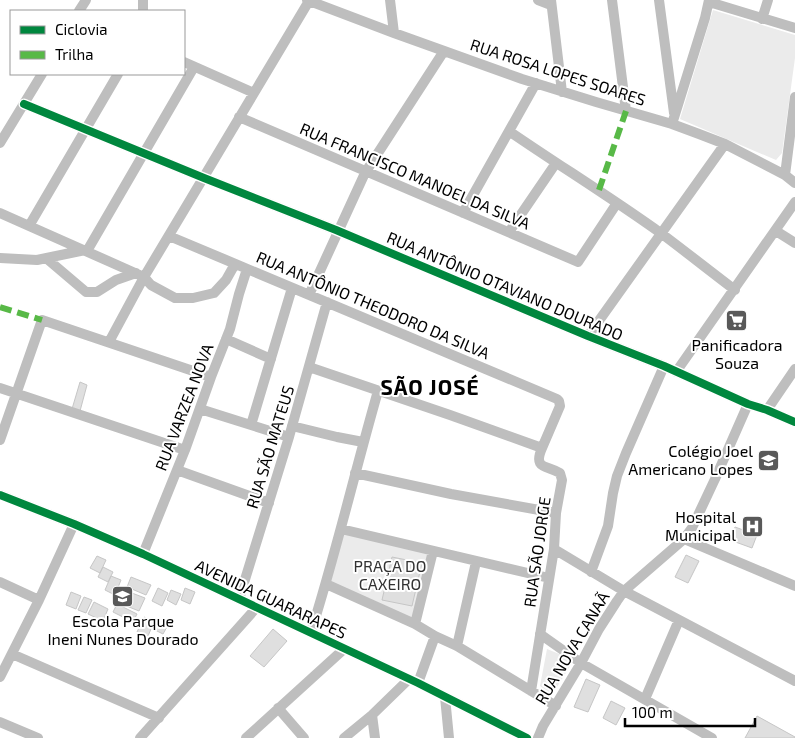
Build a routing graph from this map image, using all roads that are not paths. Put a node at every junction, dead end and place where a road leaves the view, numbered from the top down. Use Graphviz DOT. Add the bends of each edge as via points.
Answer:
graph roads {
  1 [pos="308,0"];
  2 [pos="390,0"];
  3 [pos="538,0"];
  4 [pos="612,0"];
  5 [pos="659,0"];
  6 [pos="768,0"];
  7 [pos="712,1"];
  8 [pos="551,2"];
  9 [pos="762,19"];
  10 [pos="795,28"];
  11 [pos="394,33"];
  12 [pos="444,51"];
  13 [pos="185,62"];
  14 [pos="194,67"];
  15 [pos="41,75"];
  16 [pos="117,75"];
  17 [pos="536,83"];
  18 [pos="562,92"];
  19 [pos="254,93"];
  20 [pos="795,97"];
  21 [pos="24,104"];
  22 [pos="626,111"];
  23 [pos="239,117"];
  24 [pos="674,120"];
  25 [pos="86,129"];
  26 [pos="509,131"];
  27 [pos="0,143"];
  28 [pos="725,144"];
  29 [pos="144,153"];
  30 [pos="556,163"];
  31 [pos="366,172"];
  32 [pos="785,175"];
  33 [pos="204,178"];
  34 [pos="795,183"];
  35 [pos="795,202"];
  36 [pos="617,203"];
  37 [pos="0,213"];
  38 [pos="463,213"];
  39 [pos="29,226"];
  40 [pos="338,231"];
  41 [pos="776,231"];
  42 [pos="509,232"];
  43 [pos="661,233"];
  44 [pos="169,236"];
  45 [pos="795,243"];
  46 [pos="86,250"];
  47 [pos="0,258"];
  48 [pos="46,258"];
  49 [pos="234,264"];
  50 [pos="247,269"];
  51 [pos="140,275"];
  52 [pos="292,288"];
  53 [pos="735,290"];
  54 [pos="309,295"];
  55 [pos="327,302"];
  56 [pos="588,336"];
  57 [pos="226,339"];
  58 [pos="109,342"];
  59 [pos="271,359"];
  60 [pos="664,366"];
  61 [pos="309,367"];
  62 [pos="795,369"];
  63 [pos="676,372"];
  64 [pos="211,377"];
  65 [pos="0,388"];
  66 [pos="378,391"];
  67 [pos="16,393"];
  68 [pos="748,404"];
  69 [pos="200,409"];
  70 [pos="767,410"];
  71 [pos="795,422"];
  72 [pos="251,425"];
  73 [pos="292,426"];
  74 [pos="289,437"];
  75 [pos="0,440"];
  76 [pos="363,442"];
  77 [pos="542,448"];
  78 [pos="185,450"];
  79 [pos="177,470"];
  80 [pos="355,473"];
  81 [pos="0,495"];
  82 [pos="269,503"];
  83 [pos="556,513"];
  84 [pos="74,524"];
  85 [pos="341,529"];
  86 [pos="684,539"];
  87 [pos="554,549"];
  88 [pos="433,551"];
  89 [pos="143,554"];
  90 [pos="476,562"];
  91 [pos="591,572"];
  92 [pos="548,578"];
  93 [pos="0,582"];
  94 [pos="326,584"];
  95 [pos="795,586"];
  96 [pos="624,592"];
  97 [pos="239,599"];
  98 [pos="39,600"];
  99 [pos="257,607"];
  100 [pos="679,620"];
  101 [pos="416,624"];
  102 [pos="311,632"];
  103 [pos="540,634"];
  104 [pos="435,636"];
  105 [pos="457,646"];
  106 [pos="344,648"];
  107 [pos="12,654"];
  108 [pos="581,663"];
  109 [pos="0,677"];
  110 [pos="413,681"];
  111 [pos="795,681"];
  112 [pos="531,691"];
  113 [pos="446,697"];
  114 [pos="645,699"];
  115 [pos="556,706"];
  116 [pos="278,708"];
  117 [pos="372,715"];
  118 [pos="159,718"];
  119 [pos="0,722"];
  120 [pos="38,738"];
  121 [pos="140,738"];
  122 [pos="246,738"];
  123 [pos="304,738"];
  124 [pos="344,738"];
  125 [pos="376,738"];
  126 [pos="449,738"];
  127 [pos="527,738"];
  128 [pos="538,738"];
  129 [pos="712,738"];
  1 -- 11 [label="street, RUA ROSA LOPES SOARES"];
  1 -- 19 [label="street"];
  2 -- 11 [label="street"];
  3 -- 8 [label="street"];
  4 -- 22 [label="street"];
  5 -- 24 [label="street"];
  6 -- 9 [label="street"];
  7 -- 9 [label="street"];
  7 -- 24 [label="street"];
  8 -- 18 [label="street"];
  9 -- 10 [label="street"];
  11 -- 12 [label="street, RUA ROSA LOPES SOARES"];
  12 -- 17 [label="street, RUA ROSA LOPES SOARES"];
  12 -- 31 [label="street"];
  13 -- 14 [label="street"];
  14 -- 19 [label="street"];
  14 -- 29 [label="street"];
  15 -- 21 [label="street"];
  16 -- 25 [label="street"];
  17 -- 18 [label="street, RUA ROSA LOPES SOARES"];
  17 -- 26 [label="street"];
  18 -- 22 [label="street, RUA ROSA LOPES SOARES"];
  19 -- 23 [label="street"];
  20 -- 32 [label="street"];
  21 -- 25 [label="street, RUA ANTÔNIO OTAVIANO DOURADO"];
  21 -- 27 [label="street"];
  22 -- 24 [label="street, RUA ROSA LOPES SOARES"];
  23 -- 31 [label="street, RUA FRANCISCO MANOEL DA SILVA"];
  23 -- 33 [label="street"];
  24 -- 28 [label="street, RUA ROSA LOPES SOARES"];
  25 -- 29 [label="street, RUA ANTÔNIO OTAVIANO DOURADO"];
  25 -- 39 [label="street"];
  26 -- 30 [label="street"];
  26 -- 38 [label="street"];
  28 -- 32 [label="street, RUA ROSA LOPES SOARES"];
  28 -- 43 [label="street"];
  29 -- 33 [label="street, RUA ANTÔNIO OTAVIANO DOURADO"];
  29 -- 46 [label="street"];
  30 -- 36 [label="street"];
  30 -- 42 [label="street"];
  31 -- 38 [label="street, RUA FRANCISCO MANOEL DA SILVA"];
  31 -- 40 [label="street"];
  32 -- 34 [label="street, RUA ROSA LOPES SOARES"];
  33 -- 40 [label="street, RUA ANTÔNIO OTAVIANO DOURADO"];
  33 -- 44 [label="street"];
  35 -- 41 [label="street"];
  36 -- 42 [label="street, RUA FRANCISCO MANOEL DA SILVA" via="578,262"];
  36 -- 43 [label="street"];
  37 -- 39 [label="street"];
  38 -- 42 [label="street, RUA FRANCISCO MANOEL DA SILVA"];
  39 -- 46 [label="street"];
  40 -- 54 [label="street"];
  40 -- 56 [label="street, RUA ANTÔNIO OTAVIANO DOURADO"];
  41 -- 45 [label="street"];
  41 -- 53 [label="street"];
  43 -- 53 [label="street"];
  43 -- 56 [label="street"];
  44 -- 49 [label="street, RUA ANTÔNIO THEODORO DA SILVA"];
  44 -- 51 [label="street"];
  46 -- 48 [label="street"];
  46 -- 51 [label="street"];
  47 -- 48 [label="street"];
  48 -- 51 [label="street" via="86,292 97,292 116,280"];
  49 -- 50 [label="street, RUA ANTÔNIO THEODORO DA SILVA"];
  49 -- 51 [label="street" via="214,293 193,298 175,298"];
  50 -- 52 [label="street, RUA ANTÔNIO THEODORO DA SILVA"];
  50 -- 57 [label="street, RUA VARZEA NOVA"];
  51 -- 58 [label="street"];
  52 -- 54 [label="street, RUA ANTÔNIO THEODORO DA SILVA"];
  52 -- 59 [label="street"];
  53 -- 63 [label="street"];
  54 -- 55 [label="street, RUA ANTÔNIO THEODORO DA SILVA"];
  55 -- 61 [label="street, RUA SÃO MATEUS"];
  55 -- 77 [label="street, RUA ANTÔNIO THEODORO DA SILVA" via="557,399 560,406"];
  56 -- 60 [label="street, RUA ANTÔNIO OTAVIANO DOURADO"];
  57 -- 59 [label="street"];
  57 -- 64 [label="street, RUA VARZEA NOVA"];
  58 -- 64 [label="street"];
  58 -- 67 [label="street" via="42,320"];
  59 -- 72 [label="street"];
  60 -- 63 [label="street, RUA ANTÔNIO OTAVIANO DOURADO"];
  60 -- 91 [label="street" via="617,476 608,526"];
  61 -- 66 [label="street"];
  61 -- 73 [label="street, RUA SÃO MATEUS"];
  62 -- 70 [label="street"];
  63 -- 68 [label="street, RUA ANTÔNIO OTAVIANO DOURADO"];
  64 -- 69 [label="street, RUA VARZEA NOVA"];
  65 -- 67 [label="street"];
  66 -- 76 [label="street"];
  66 -- 77 [label="street"];
  67 -- 75 [label="street"];
  67 -- 78 [label="street"];
  68 -- 70 [label="street, RUA ANTÔNIO OTAVIANO DOURADO"];
  68 -- 86 [label="street, RUA NOVA CANAÃ" via="692,528"];
  69 -- 72 [label="street"];
  69 -- 78 [label="street, RUA VARZEA NOVA"];
  70 -- 71 [label="street, RUA ANTÔNIO OTAVIANO DOURADO"];
  72 -- 74 [label="street"];
  73 -- 74 [label="street, RUA SÃO MATEUS"];
  73 -- 76 [label="street"];
  74 -- 82 [label="street, RUA SÃO MATEUS"];
  76 -- 80 [label="street"];
  77 -- 83 [label="street, RUA SÃO JORGE" via="539,462 558,472 562,480"];
  78 -- 79 [label="street, RUA VARZEA NOVA"];
  79 -- 82 [label="street"];
  79 -- 89 [label="street, RUA VARZEA NOVA"];
  80 -- 83 [label="street"];
  80 -- 85 [label="street"];
  81 -- 84 [label="street, AVENIDA GUARARAPES"];
  82 -- 97 [label="street, RUA SÃO MATEUS"];
  83 -- 87 [label="street, RUA SÃO JORGE"];
  84 -- 89 [label="street, AVENIDA GUARARAPES"];
  84 -- 98 [label="street"];
  85 -- 88 [label="street"];
  85 -- 94 [label="street"];
  86 -- 95 [label="street"];
  86 -- 96 [label="street, RUA NOVA CANAÃ"];
  87 -- 91 [label="street"];
  87 -- 92 [label="street, RUA SÃO JORGE"];
  88 -- 90 [label="street"];
  88 -- 101 [label="street"];
  89 -- 97 [label="street, AVENIDA GUARARAPES"];
  90 -- 92 [label="street"];
  90 -- 105 [label="street"];
  91 -- 96 [label="street"];
  92 -- 103 [label="street, RUA SÃO JORGE"];
  93 -- 98 [label="street"];
  94 -- 101 [label="street"];
  94 -- 102 [label="street"];
  96 -- 100 [label="street"];
  96 -- 108 [label="street, RUA NOVA CANAÃ"];
  97 -- 99 [label="street, AVENIDA GUARARAPES"];
  98 -- 107 [label="street"];
  99 -- 102 [label="street, AVENIDA GUARARAPES"];
  99 -- 118 [label="street"];
  100 -- 111 [label="street"];
  100 -- 114 [label="street"];
  101 -- 104 [label="street"];
  102 -- 106 [label="street, AVENIDA GUARARAPES"];
  103 -- 108 [label="street"];
  103 -- 112 [label="street, RUA SÃO JORGE"];
  104 -- 105 [label="street"];
  104 -- 110 [label="street"];
  105 -- 112 [label="street"];
  106 -- 110 [label="street, AVENIDA GUARARAPES"];
  106 -- 116 [label="street"];
  107 -- 109 [label="street"];
  107 -- 118 [label="street"];
  108 -- 114 [label="street"];
  108 -- 115 [label="street, RUA NOVA CANAÃ"];
  110 -- 113 [label="street, AVENIDA GUARARAPES"];
  110 -- 117 [label="street"];
  112 -- 115 [label="street"];
  113 -- 126 [label="street"];
  113 -- 127 [label="street, AVENIDA GUARARAPES"];
  114 -- 129 [label="street"];
  115 -- 128 [label="street, RUA NOVA CANAÃ"];
  116 -- 122 [label="street"];
  116 -- 123 [label="street"];
  117 -- 124 [label="street"];
  117 -- 125 [label="street"];
  118 -- 121 [label="street"];
  119 -- 120 [label="street"];
}
